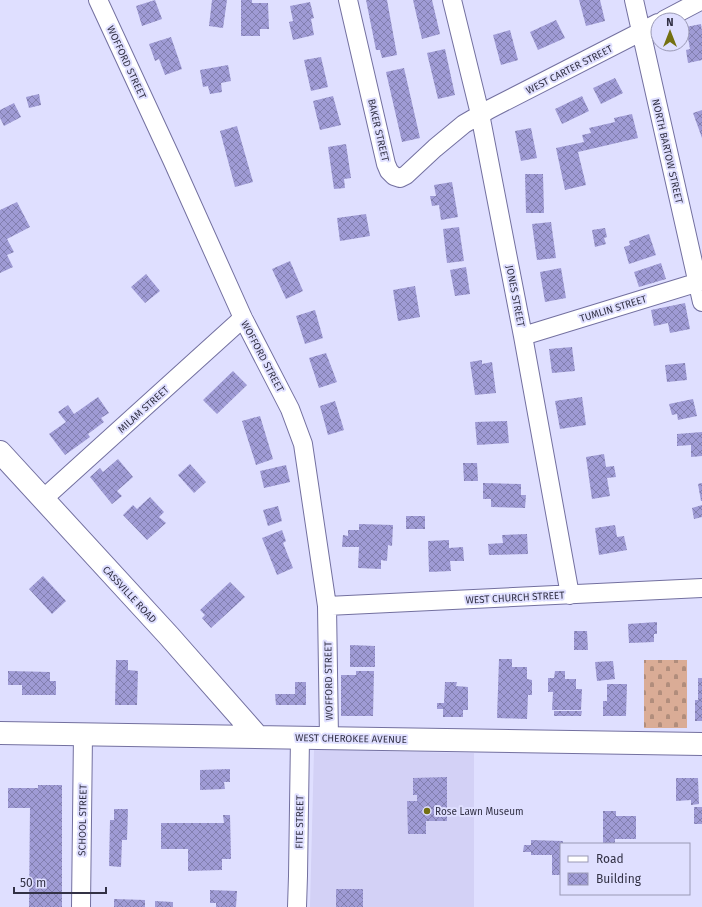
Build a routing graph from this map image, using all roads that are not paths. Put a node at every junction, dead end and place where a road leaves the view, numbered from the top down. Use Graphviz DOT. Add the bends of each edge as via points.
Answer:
graph roads {
  1 [pos="98,0"];
  2 [pos="348,0"];
  3 [pos="452,0"];
  4 [pos="634,0"];
  5 [pos="702,0"];
  6 [pos="679,12"];
  7 [pos="650,27"];
  8 [pos="641,32"];
  9 [pos="480,114"];
  10 [pos="700,282"];
  11 [pos="702,302"];
  12 [pos="243,318"];
  13 [pos="523,336"];
  14 [pos="0,452"];
  15 [pos="43,499"];
  16 [pos="702,588"];
  17 [pos="570,595"];
  18 [pos="327,606"];
  19 [pos="220,695"];
  20 [pos="0,733"];
  21 [pos="83,734"];
  22 [pos="211,736"];
  23 [pos="258,737"];
  24 [pos="300,738"];
  25 [pos="329,738"];
  26 [pos="702,744"];
  27 [pos="81,907"];
  28 [pos="297,907"];
  1 -- 12 [label="street, WOFFORD STREET"];
  2 -- 9 [label="street, BAKER STREET" via="386,164 394,176 400,178 406,175 458,128"];
  3 -- 9 [label="street, JONES STREET"];
  4 -- 8 [label="street, NORTH BARTOW STREET"];
  5 -- 6 [label="street"];
  7 -- 8 [label="street, WEST CARTER STREET"];
  8 -- 9 [label="street, WEST CARTER STREET"];
  8 -- 10 [label="street, NORTH BARTOW STREET"];
  9 -- 13 [label="street, JONES STREET"];
  10 -- 11 [label="street, NORTH BARTOW STREET"];
  10 -- 13 [label="street, TUMLIN STREET"];
  12 -- 15 [label="street, MILAM STREET"];
  12 -- 18 [label="street, WOFFORD STREET" via="290,409 303,444"];
  13 -- 17 [label="street, JONES STREET"];
  14 -- 15 [label="main road, CASSVILLE ROAD"];
  15 -- 19 [label="main road, CASSVILLE ROAD"];
  16 -- 17 [label="street, WEST CHURCH STREET"];
  17 -- 18 [label="street, WEST CHURCH STREET"];
  18 -- 25 [label="street, WOFFORD STREET"];
  19 -- 22 [label="main road" via="221,719"];
  19 -- 23 [label="main road, CASSVILLE ROAD"];
  20 -- 21 [label="main road, WEST CHEROKEE AVENUE"];
  21 -- 22 [label="main road, WEST CHEROKEE AVENUE"];
  21 -- 27 [label="street, SCHOOL STREET"];
  22 -- 23 [label="main road, WEST CHEROKEE AVENUE"];
  23 -- 24 [label="main road, WEST CHEROKEE AVENUE"];
  24 -- 25 [label="main road, WEST CHEROKEE AVENUE"];
  24 -- 28 [label="street, FITE STREET"];
  25 -- 26 [label="main road, WEST CHEROKEE AVENUE"];
}
